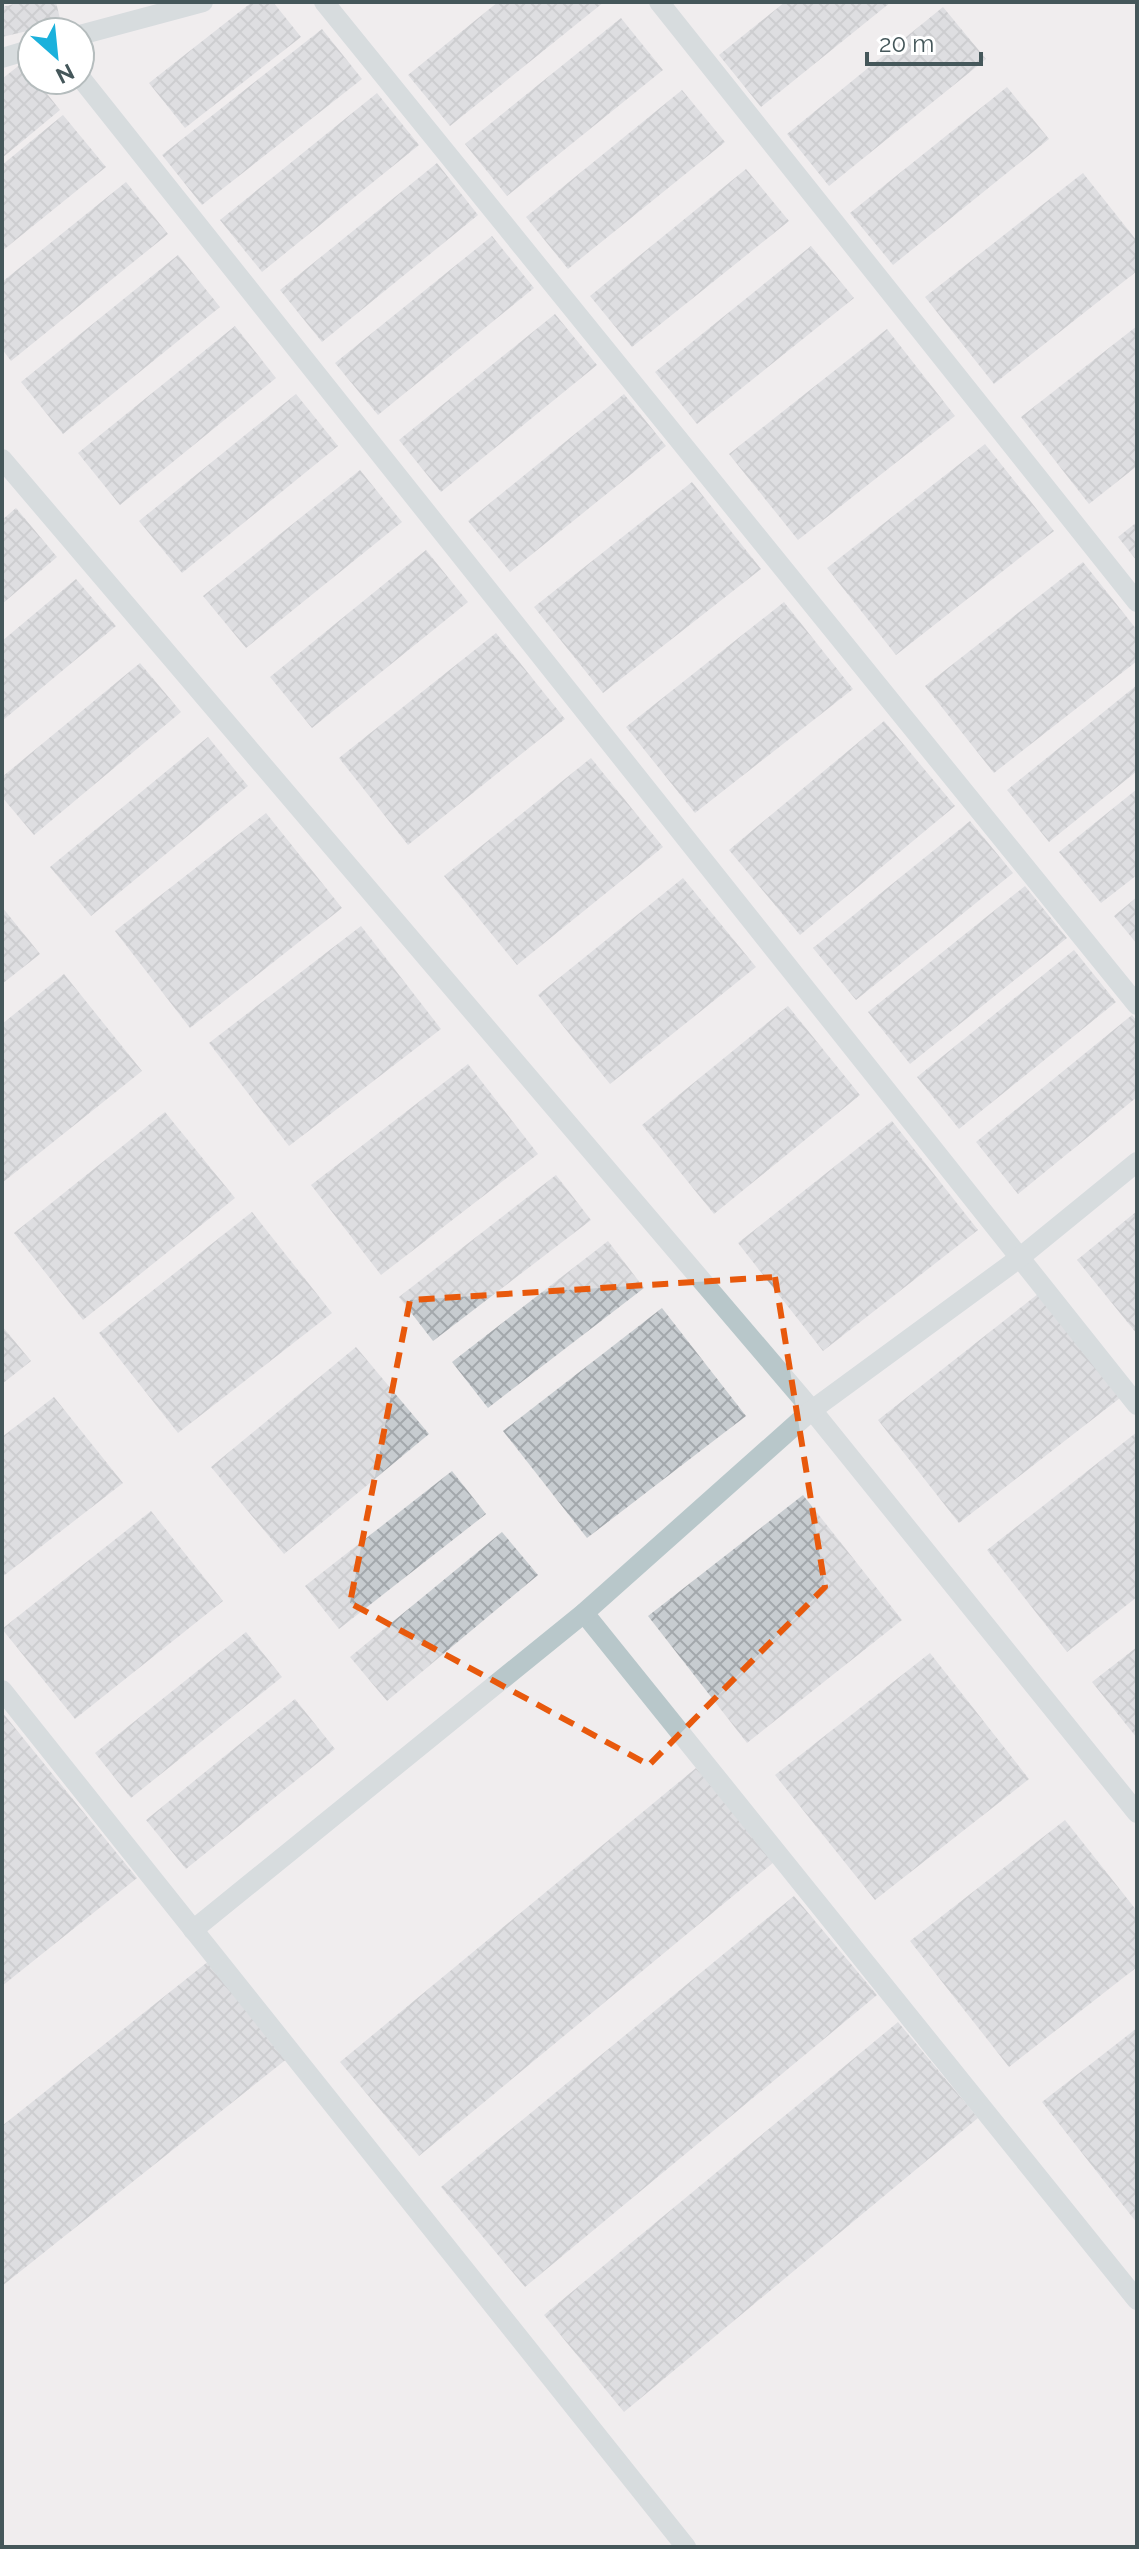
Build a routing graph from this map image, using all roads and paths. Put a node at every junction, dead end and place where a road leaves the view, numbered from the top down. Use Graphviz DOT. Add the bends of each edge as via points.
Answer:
graph roads {
  1 [pos="203,2"];
  2 [pos="324,2"];
  3 [pos="659,2"];
  4 [pos="96,31"];
  5 [pos="95,96"];
  6 [pos="2,459"];
  7 [pos="1137,602"];
  8 [pos="1137,1005"];
  9 [pos="1137,1162"];
  10 [pos="1018,1259"];
  11 [pos="1137,1405"];
  12 [pos="812,1410"];
  13 [pos="584,1613"];
  14 [pos="2,1690"];
  15 [pos="1137,1813"];
  16 [pos="193,1930"];
  17 [pos="1137,2300"];
  18 [pos="686,2547"];
  1 -- 4 [label="lane"];
  2 -- 8 [label="lane"];
  3 -- 7 [label="lane"];
  5 -- 10 [label="lane"];
  6 -- 12 [label="lane"];
  9 -- 10 [label="lane"];
  10 -- 11 [label="lane"];
  10 -- 12 [label="lane"];
  12 -- 13 [label="lane"];
  12 -- 15 [label="lane"];
  13 -- 16 [label="lane"];
  13 -- 17 [label="lane"];
  14 -- 16 [label="lane"];
  16 -- 18 [label="lane"];
}
